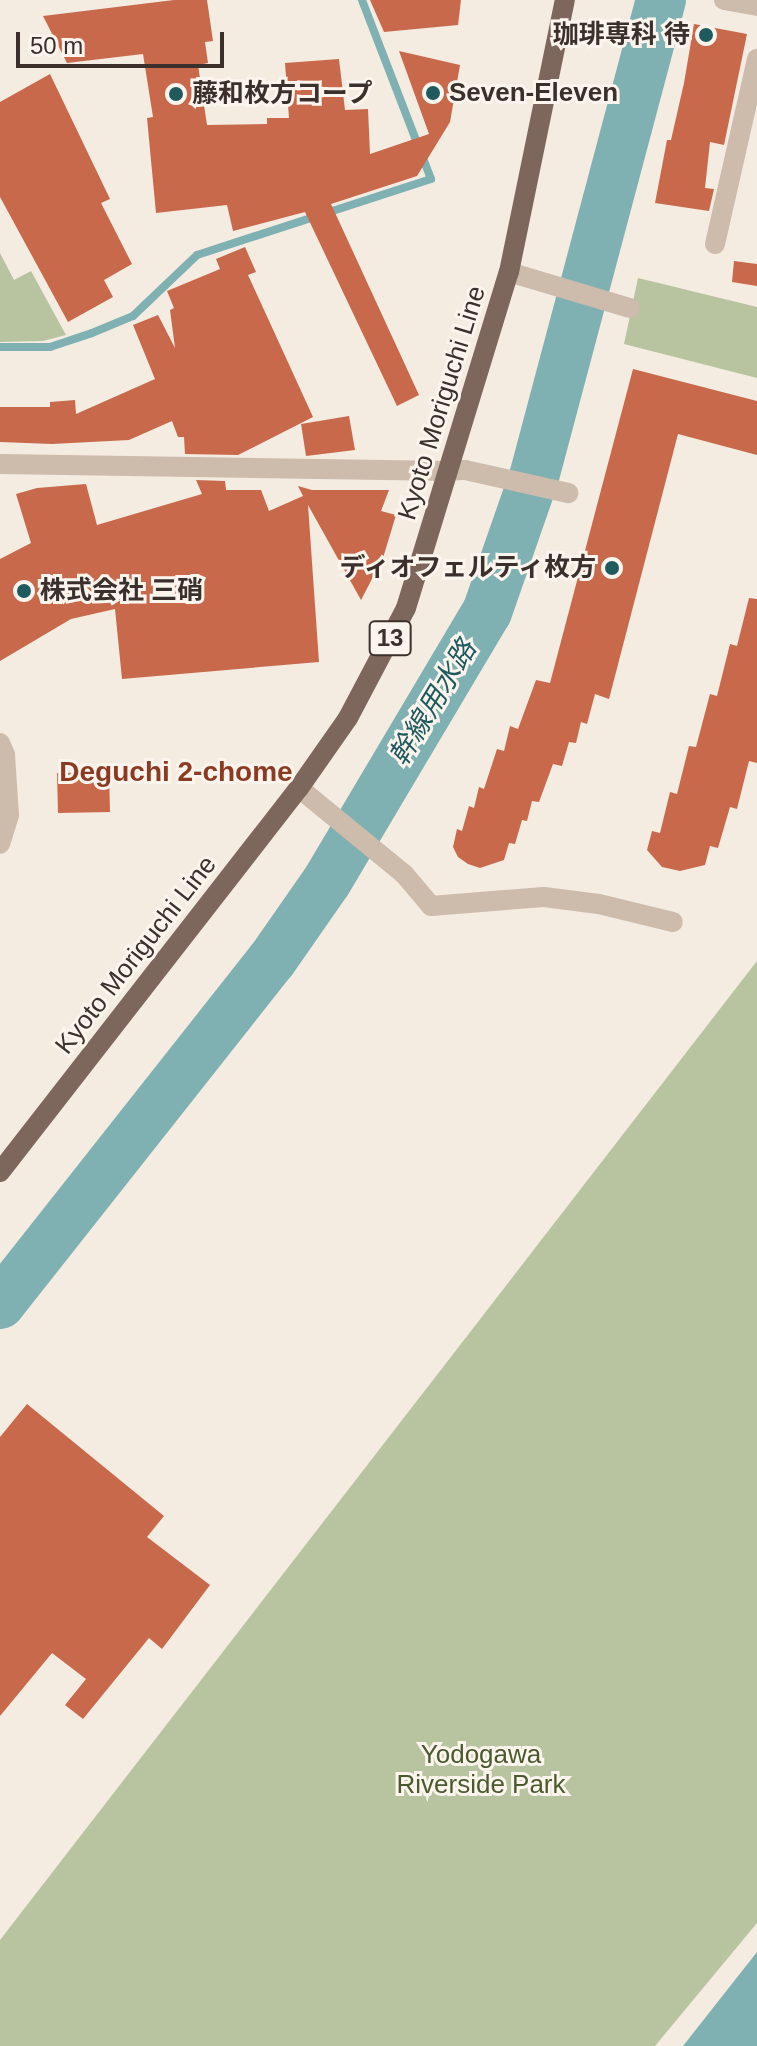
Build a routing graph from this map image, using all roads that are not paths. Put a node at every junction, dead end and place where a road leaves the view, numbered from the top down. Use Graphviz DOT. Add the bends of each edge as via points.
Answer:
graph roads {
  1 [pos="565,0"];
  2 [pos="724,0"];
  3 [pos="757,6"];
  4 [pos="757,59"];
  5 [pos="715,244"];
  6 [pos="517,274"];
  7 [pos="630,308"];
  8 [pos="0,464"];
  9 [pos="457,470"];
  10 [pos="568,493"];
  11 [pos="0,743"];
  12 [pos="307,795"];
  13 [pos="0,844"];
  14 [pos="673,922"];
  15 [pos="0,1172"];
  1 -- 6 [label="main road, Kyoto Moriguchi Line / 13"];
  2 -- 3 [label="street"];
  4 -- 5 [label="street"];
  6 -- 7 [label="street"];
  6 -- 9 [label="main road, Kyoto Moriguchi Line / 13"];
  8 -- 9 [label="street"];
  9 -- 10 [label="street"];
  9 -- 12 [label="main road, Kyoto Moriguchi Line / 13" via="406,608"];
  11 -- 13 [label="street" via="9,815"];
  12 -- 14 [label="street" via="404,874 431,906 544,897"];
  12 -- 15 [label="main road, Kyoto Moriguchi Line / 13"];
}
